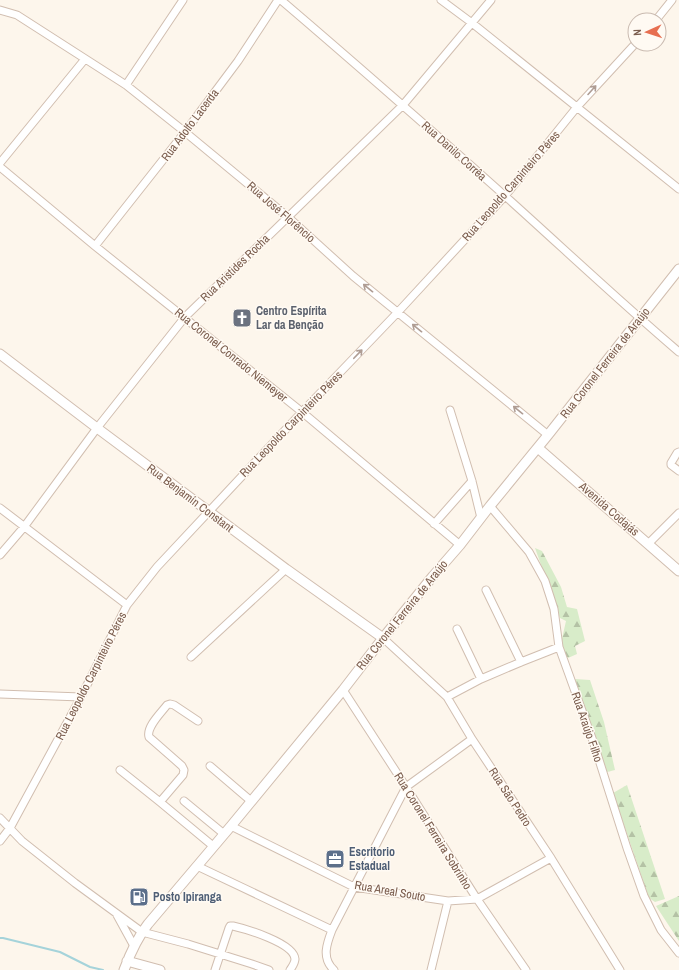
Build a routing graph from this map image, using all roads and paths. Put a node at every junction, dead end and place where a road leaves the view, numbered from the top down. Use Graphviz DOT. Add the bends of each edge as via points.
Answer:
graph roads {
  1 [pos="278,0"];
  2 [pos="281,0"];
  3 [pos="441,0"];
  4 [pos="491,0"];
  5 [pos="672,0"];
  6 [pos="182,1"];
  7 [pos="0,10"];
  8 [pos="662,12"];
  9 [pos="472,23"];
  10 [pos="628,52"];
  11 [pos="85,59"];
  12 [pos="126,85"];
  13 [pos="402,105"];
  14 [pos="578,107"];
  15 [pos="185,132"];
  16 [pos="0,163"];
  17 [pos="0,167"];
  18 [pos="679,189"];
  19 [pos="505,196"];
  20 [pos="288,217"];
  21 [pos="95,246"];
  22 [pos="678,273"];
  23 [pos="398,312"];
  24 [pos="185,317"];
  25 [pos="640,319"];
  26 [pos="679,352"];
  27 [pos="0,354"];
  28 [pos="450,410"];
  29 [pos="302,412"];
  30 [pos="97,428"];
  31 [pos="548,435"];
  32 [pos="538,448"];
  33 [pos="679,452"];
  34 [pos="679,471"];
  35 [pos="472,482"];
  36 [pos="490,506"];
  37 [pos="0,508"];
  38 [pos="209,511"];
  39 [pos="679,513"];
  40 [pos="481,518"];
  41 [pos="434,524"];
  42 [pos="24,527"];
  43 [pos="648,544"];
  44 [pos="460,545"];
  45 [pos="0,555"];
  46 [pos="286,569"];
  47 [pos="679,571"];
  48 [pos="486,590"];
  49 [pos="127,605"];
  50 [pos="457,629"];
  51 [pos="383,638"];
  52 [pos="559,647"];
  53 [pos="191,657"];
  54 [pos="521,662"];
  55 [pos="481,679"];
  56 [pos="342,690"];
  57 [pos="0,694"];
  58 [pos="81,697"];
  59 [pos="446,697"];
  60 [pos="198,721"];
  61 [pos="472,739"];
  62 [pos="210,766"];
  63 [pos="120,770"];
  64 [pos="406,787"];
  65 [pos="184,801"];
  66 [pos="251,801"];
  67 [pos="160,802"];
  68 [pos="0,818"];
  69 [pos="231,826"];
  70 [pos="10,828"];
  71 [pos="224,834"];
  72 [pos="0,841"];
  73 [pos="213,846"];
  74 [pos="551,858"];
  75 [pos="197,866"];
  76 [pos="354,886"];
  77 [pos="477,899"];
  78 [pos="448,901"];
  79 [pos="116,913"];
  80 [pos="332,930"];
  81 [pos="142,932"];
  82 [pos="134,946"];
  83 [pos="220,954"];
  84 [pos="679,954"];
  85 [pos="126,966"];
  86 [pos="160,970"];
  87 [pos="215,970"];
  88 [pos="269,970"];
  89 [pos="290,970"];
  90 [pos="334,970"];
  91 [pos="432,970"];
  92 [pos="526,970"];
  93 [pos="620,970"];
  1 -- 15 [label="street, Rua Adolfo Lacerda" via="238,61"];
  2 -- 13 [label="street, Rua Danilo Corrêa"];
  3 -- 9 [label="street"];
  4 -- 9 [label="street, Rua Aristides Rocha"];
  5 -- 8 [label="street"];
  6 -- 12 [label="street"];
  7 -- 11 [label="street, Rua José Florêncio" via="17,16"];
  9 -- 13 [label="street, Rua Aristides Rocha"];
  9 -- 14 [label="street"];
  14 -- 10 [label="street, Rua Leopoldo Carpinteiro Péres, one-way"];
  11 -- 12 [label="street, Rua José Florêncio"];
  11 -- 16 [label="street"];
  12 -- 15 [label="street, Rua José Florêncio"];
  13 -- 19 [label="street, Rua Danilo Corrêa"];
  13 -- 20 [label="street, Rua Aristides Rocha"];
  14 -- 18 [label="street"];
  14 -- 19 [label="street, Rua Leopoldo Carpinteiro Péres"];
  15 -- 20 [label="street, Rua José Florêncio"];
  15 -- 21 [label="street, Rua Adolfo Lacerda"];
  17 -- 21 [label="street, Rua Coronel Conrado Niemeyer"];
  19 -- 23 [label="street, Rua Leopoldo Carpinteiro Péres"];
  19 -- 25 [label="street, Rua Danilo Corrêa"];
  23 -- 20 [label="street, Rua José Florêncio, one-way" via="353,276"];
  20 -- 24 [label="street, Rua Aristides Rocha"];
  21 -- 24 [label="street, Rua Coronel Conrado Niemeyer"];
  22 -- 25 [label="street, Rua Coronel Ferreira de Araújo"];
  29 -- 23 [label="street, Rua Leopoldo Carpinteiro Péres, one-way"];
  31 -- 23 [label="street, Rua José Florêncio, one-way"];
  24 -- 29 [label="street, Rua Coronel Conrado Niemeyer"];
  24 -- 30 [label="street, Rua Aristides Rocha"];
  25 -- 26 [label="street, Rua Danilo Corrêa"];
  25 -- 31 [label="street, Rua Coronel Ferreira de Araújo"];
  27 -- 30 [label="street, Rua Benjamín Constant"];
  28 -- 35 [label="street"];
  29 -- 38 [label="street, Rua Leopoldo Carpinteiro Péres"];
  29 -- 41 [label="street, Rua Coronel Conrado Niemeyer"];
  30 -- 38 [label="street, Rua Benjamín Constant"];
  30 -- 42 [label="street, Rua Aristides Rocha"];
  31 -- 32 [label="street, Rua Coronel Ferreira de Araújo"];
  32 -- 36 [label="street, Rua Coronel Ferreira de Araújo"];
  32 -- 43 [label="street, Avenida Codajás"];
  33 -- 34 [label="street" via="670,463"];
  35 -- 40 [label="street"];
  35 -- 41 [label="street"];
  36 -- 40 [label="street, Rua Coronel Ferreira de Araújo"];
  36 -- 52 [label="street, Rua Araújo Filho" via="529,552 545,581 554,609"];
  37 -- 42 [label="street"];
  38 -- 46 [label="street, Rua Benjamín Constant"];
  38 -- 49 [label="street, Rua Leopoldo Carpinteiro Péres" via="157,566"];
  39 -- 43 [label="street"];
  40 -- 44 [label="street, Rua Coronel Ferreira de Araújo"];
  41 -- 44 [label="street, Rua Coronel Conrado Niemeyer"];
  42 -- 45 [label="street, Rua Aristides Rocha"];
  42 -- 49 [label="street"];
  43 -- 47 [label="street, Avenida Codajás"];
  44 -- 51 [label="street, Rua Coronel Ferreira de Araújo"];
  46 -- 51 [label="street, Rua Benjamín Constant"];
  46 -- 53 [label="street"];
  48 -- 54 [label="street"];
  49 -- 58 [label="street, Rua Leopoldo Carpinteiro Péres"];
  50 -- 55 [label="street"];
  51 -- 56 [label="street, Rua Coronel Ferreira de Araújo"];
  51 -- 59 [label="street, Rua São Pedro"];
  52 -- 54 [label="street"];
  52 -- 84 [label="street, Rua Araújo Filho" via="644,896 661,930"];
  54 -- 55 [label="street"];
  55 -- 59 [label="street"];
  56 -- 64 [label="street, Rua Coronel Ferreira Sobrinho"];
  56 -- 66 [label="street, Rua Coronel Ferreira de Araújo"];
  57 -- 58 [label="street"];
  58 -- 70 [label="street, Rua Leopoldo Carpinteiro Péres"];
  59 -- 61 [label="street, Rua São Pedro"];
  60 -- 67 [label="street" via="170,704 149,728 149,737 184,770 183,775"];
  61 -- 64 [label="street"];
  61 -- 74 [label="street, Rua São Pedro"];
  62 -- 66 [label="street"];
  63 -- 67 [label="street"];
  64 -- 76 [label="street"];
  64 -- 77 [label="street, Rua Coronel Ferreira Sobrinho"];
  65 -- 71 [label="street"];
  66 -- 69 [label="street, Rua Coronel Ferreira de Araújo"];
  67 -- 73 [label="street"];
  68 -- 70 [label="street"];
  69 -- 71 [label="street, Rua Coronel Ferreira de Araújo"];
  69 -- 76 [label="street, Rua Areal Souto"];
  70 -- 72 [label="street, Rua Leopoldo Carpinteiro Péres"];
  70 -- 79 [label="street" via="22,841"];
  71 -- 73 [label="street, Rua Coronel Ferreira de Araújo"];
  73 -- 75 [label="street, Rua Coronel Ferreira de Araújo"];
  74 -- 77 [label="street, Rua Areal Souto"];
  74 -- 93 [label="street, Rua São Pedro"];
  75 -- 80 [label="street"];
  75 -- 81 [label="street, Rua Coronel Ferreira de Araújo"];
  76 -- 78 [label="street, Rua Areal Souto"];
  76 -- 80 [label="street"];
  77 -- 78 [label="street, Rua Areal Souto"];
  77 -- 92 [label="street, Rua Coronel Ferreira Sobrinho"];
  78 -- 91 [label="street"];
  79 -- 81 [label="street"];
  79 -- 82 [label="street"];
  80 -- 90 [label="street" via="326,946 326,958"];
  81 -- 82 [label="street, Rua Coronel Ferreira de Araújo"];
  81 -- 83 [label="street"];
  82 -- 85 [label="street, Rua Coronel Ferreira de Araújo"];
  83 -- 87 [label="street"];
  83 -- 88 [label="street"];
  83 -- 89 [label="street" via="229,928 233,926 260,934 287,947 295,958"];
  85 -- 86 [label="street"];
}
